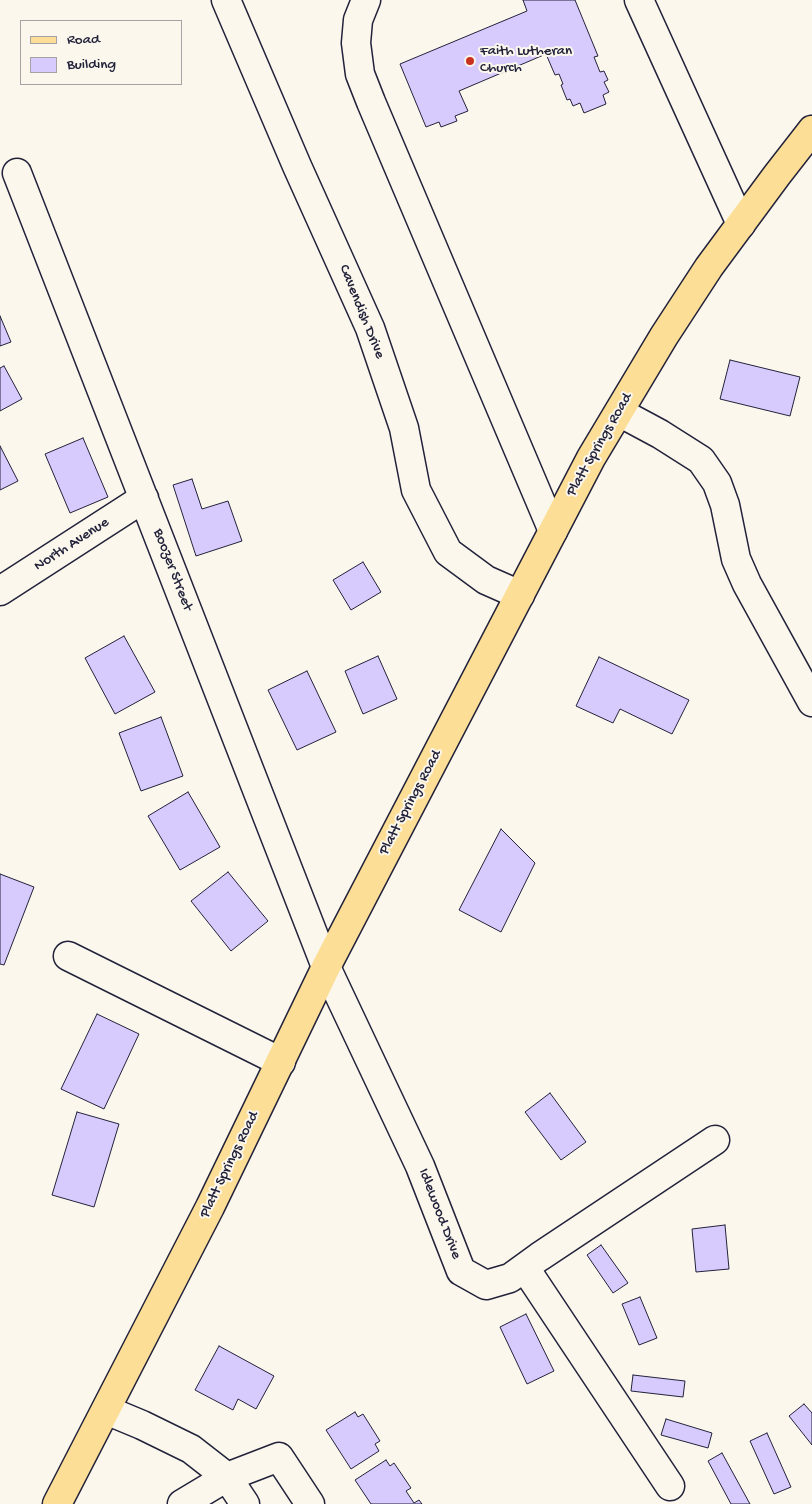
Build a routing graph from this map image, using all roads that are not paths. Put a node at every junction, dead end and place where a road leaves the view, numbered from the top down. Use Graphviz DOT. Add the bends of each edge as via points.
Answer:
graph roads {
  1 [pos="226,0"];
  2 [pos="366,0"];
  3 [pos="639,0"];
  4 [pos="812,130"];
  5 [pos="17,173"];
  6 [pos="741,224"];
  7 [pos="619,412"];
  8 [pos="144,498"];
  9 [pos="553,531"];
  10 [pos="0,591"];
  11 [pos="520,595"];
  12 [pos="812,702"];
  13 [pos="68,956"];
  14 [pos="326,967"];
  15 [pos="281,1062"];
  16 [pos="715,1140"];
  17 [pos="524,1268"];
  18 [pos="106,1410"];
  19 [pos="227,1477"];
  20 [pos="670,1486"];
  21 [pos="57,1504"];
  22 [pos="182,1504"];
  23 [pos="245,1504"];
  24 [pos="310,1504"];
  1 -- 11 [label="street, Cavendish Drive" via="370,328 404,428 416,490 448,552 486,580"];
  2 -- 9 [label="street" via="358,20 356,43 360,74"];
  3 -- 6 [label="street"];
  4 -- 6 [label="main road, Platt Springs Road"];
  5 -- 8 [label="street, Boozer Street"];
  6 -- 7 [label="main road, Platt Springs Road" via="664,336"];
  7 -- 9 [label="main road, Platt Springs Road"];
  7 -- 12 [label="street" via="701,460 717,483 736,559 746,584"];
  8 -- 10 [label="street, North Avenue"];
  8 -- 14 [label="street, Boozer Street"];
  9 -- 11 [label="main road, Platt Springs Road"];
  11 -- 14 [label="main road, Platt Springs Road"];
  13 -- 15 [label="street"];
  14 -- 15 [label="main road, Platt Springs Road"];
  14 -- 17 [label="street, Idlewood Drive" via="420,1166 461,1271 486,1285 510,1278"];
  15 -- 18 [label="main road, Platt Springs Road"];
  16 -- 17 [label="street, Idlewood Drive"];
  17 -- 20 [label="street"];
  18 -- 19 [label="street" via="191,1449"];
  18 -- 21 [label="main road, Platt Springs Road"];
  19 -- 22 [label="street"];
  19 -- 23 [label="street"];
  19 -- 24 [label="street" via="279,1457"];
}
